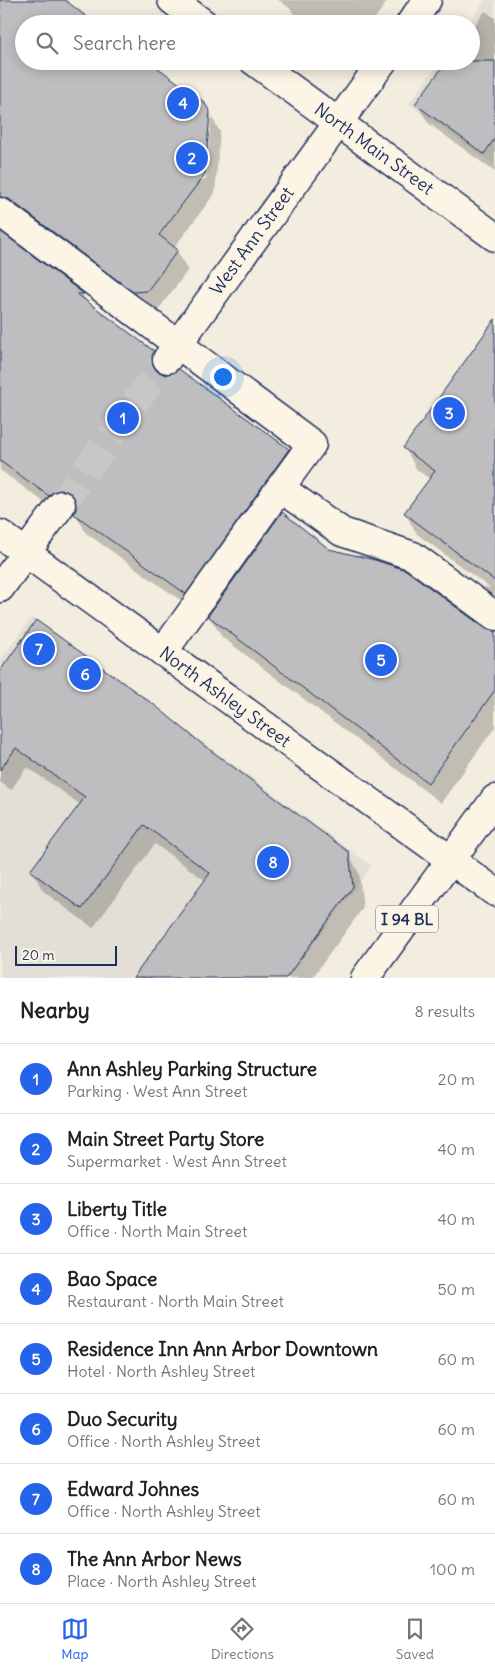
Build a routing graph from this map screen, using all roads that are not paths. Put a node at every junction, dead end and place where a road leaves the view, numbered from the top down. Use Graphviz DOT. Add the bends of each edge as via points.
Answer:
graph roads {
  1 [pos="172,0"];
  2 [pos="427,0"];
  3 [pos="192,15"];
  4 [pos="416,15"];
  5 [pos="266,70"];
  6 [pos="376,70"];
  7 [pos="338,122"];
  8 [pos="0,212"];
  9 [pos="495,236"];
  10 [pos="172,352"];
  11 [pos="280,488"];
  12 [pos="61,505"];
  13 [pos="0,534"];
  14 [pos="26,553"];
  15 [pos="0,588"];
  16 [pos="495,616"];
  17 [pos="163,652"];
  18 [pos="495,799"];
  19 [pos="450,860"];
  20 [pos="495,892"];
  21 [pos="365,978"];
  1 -- 3 [label="street"];
  2 -- 4 [label="street"];
  5 -- 7 [label="street, North Main Street"];
  6 -- 7 [label="street, West Ann Street"];
  7 -- 9 [label="street, North Main Street"];
  7 -- 10 [label="street, West Ann Street"];
  8 -- 10 [label="street"];
  10 -- 11 [label="street" via="312,444"];
  11 -- 16 [label="street" via="342,532 413,556"];
  11 -- 17 [label="street"];
  12 -- 14 [label="street"];
  13 -- 14 [label="street, North Ashley Street"];
  14 -- 15 [label="street"];
  14 -- 17 [label="street, North Ashley Street"];
  17 -- 19 [label="street, North Ashley Street"];
  18 -- 19 [label="street, I 94 BL"];
  19 -- 20 [label="street, North Ashley Street"];
  19 -- 21 [label="street, I 94 BL"];
}
